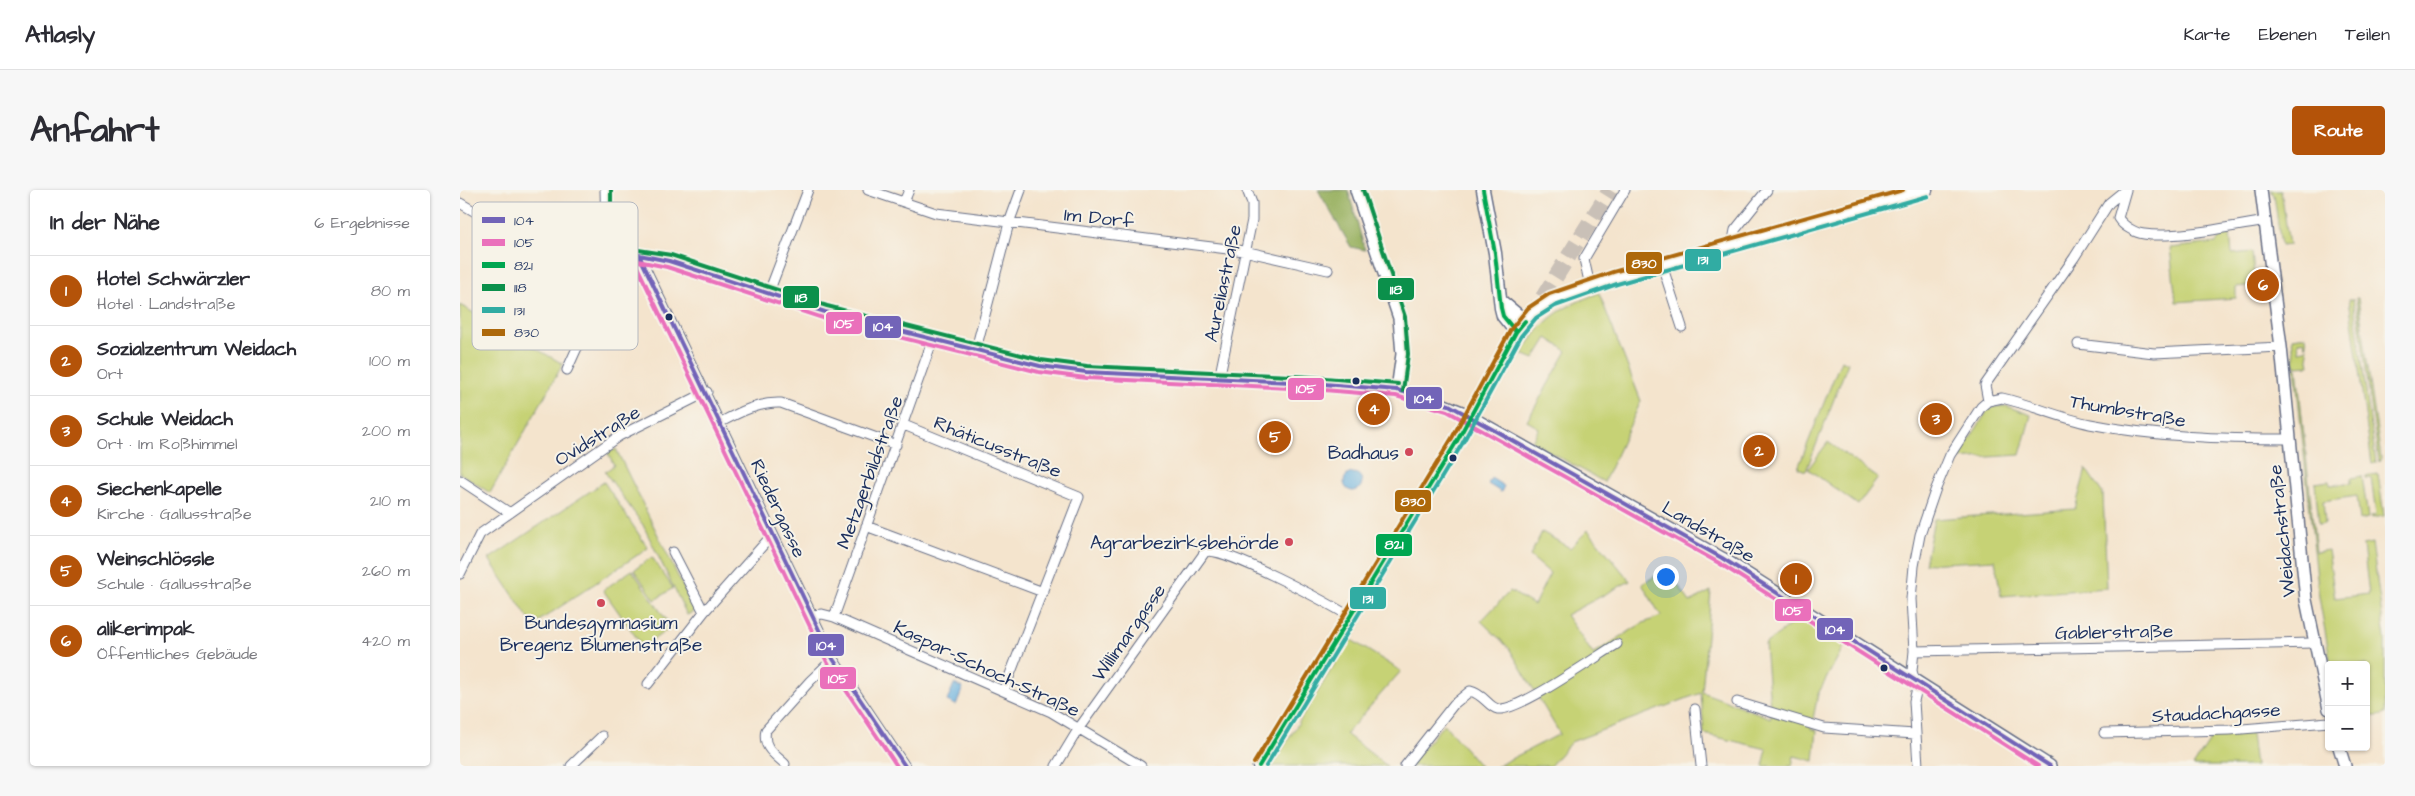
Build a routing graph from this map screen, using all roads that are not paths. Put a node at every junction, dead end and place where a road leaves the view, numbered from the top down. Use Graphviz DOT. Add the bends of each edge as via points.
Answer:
graph roads {
  1 [pos="808,190"];
  2 [pos="868,190"];
  3 [pos="909,190"];
  4 [pos="1021,190"];
  5 [pos="1356,190"];
  6 [pos="1483,190"];
  7 [pos="1624,190"];
  8 [pos="1767,190"];
  9 [pos="1926,190"];
  10 [pos="2125,190"];
  11 [pos="2261,190"];
  12 [pos="1248,192"];
  13 [pos="904,202"];
  14 [pos="460,203"];
  15 [pos="472,210"];
  16 [pos="2266,221"];
  17 [pos="1009,223"];
  18 [pos="1732,245"];
  19 [pos="1244,251"];
  20 [pos="640,255"];
  21 [pos="1662,265"];
  22 [pos="1328,270"];
  23 [pos="1590,286"];
  24 [pos="769,292"];
  25 [pos="1500,301"];
  26 [pos="1525,321"];
  27 [pos="1682,327"];
  28 [pos="1516,332"];
  29 [pos="934,339"];
  30 [pos="2078,344"];
  31 [pos="2281,347"];
  32 [pos="976,349"];
  33 [pos="575,350"];
  34 [pos="566,370"];
  35 [pos="1219,379"];
  36 [pos="1397,390"];
  37 [pos="707,392"];
  38 [pos="1988,401"];
  39 [pos="1470,417"];
  40 [pos="721,422"];
  41 [pos="904,425"];
  42 [pos="2289,439"];
  43 [pos="896,445"];
  44 [pos="460,480"];
  45 [pos="510,514"];
  46 [pos="866,526"];
  47 [pos="773,534"];
  48 [pos="673,552"];
  49 [pos="460,574"];
  50 [pos="1044,592"];
  51 [pos="704,612"];
  52 [pos="812,615"];
  53 [pos="834,617"];
  54 [pos="1351,617"];
  55 [pos="2313,643"];
  56 [pos="1617,644"];
  57 [pos="1914,651"];
  58 [pos="833,659"];
  59 [pos="1914,679"];
  60 [pos="648,684"];
  61 [pos="1004,690"];
  62 [pos="1738,702"];
  63 [pos="2328,706"];
  64 [pos="1696,709"];
  65 [pos="2325,722"];
  66 [pos="1079,728"];
  67 [pos="2104,733"];
  68 [pos="1915,734"];
  69 [pos="602,736"];
  70 [pos="2340,751"];
  71 [pos="785,764"];
  72 [pos="571,766"];
  73 [pos="906,766"];
  74 [pos="1056,766"];
  75 [pos="1141,766"];
  76 [pos="1259,766"];
  77 [pos="1404,766"];
  78 [pos="1702,766"];
  79 [pos="1918,766"];
  80 [pos="2050,766"];
  81 [pos="2344,766"];
  1 -- 24 [label="street"];
  2 -- 13 [label="street, Im Dorf"];
  3 -- 13 [label="street"];
  4 -- 17 [label="street"];
  5 -- 36 [label="street" via="1399,318 1402,354"];
  6 -- 25 [label="main road"];
  7 -- 23 [label="street" via="1584,259"];
  8 -- 18 [label="street" via="1734,230"];
  9 -- 18 [label="main road"];
  10 -- 16 [label="street" via="2118,218 2125,226 2141,234 2187,233"];
  10 -- 38 [label="street" via="2114,198 1985,385"];
  11 -- 16 [label="street, Weidachstraße"];
  12 -- 19 [label="street, Aureliastraße" via="1252,220"];
  13 -- 17 [label="street, Im Dorf" via="936,213"];
  14 -- 15 [label="street"];
  16 -- 31 [label="street, Weidachstraße"];
  17 -- 19 [label="street, Im Dorf"];
  17 -- 32 [label="street"];
  18 -- 21 [label="main road"];
  19 -- 22 [label="street, Im Dorf"];
  19 -- 35 [label="street, Aureliastraße"];
  20 -- 24 [label="street"];
  20 -- 37 [label="street, Riedergasse"];
  21 -- 23 [label="main road"];
  21 -- 27 [label="street"];
  23 -- 26 [label="main road" via="1552,300 1536,309"];
  24 -- 29 [label="street" via="825,312"];
  25 -- 26 [label="main road"];
  25 -- 28 [label="main road" via="1504,316"];
  26 -- 28 [label="main road"];
  28 -- 39 [label="main road"];
  29 -- 32 [label="street"];
  29 -- 41 [label="street, Metzgerbildstraße"];
  30 -- 31 [label="street" via="2154,353"];
  31 -- 42 [label="street, Weidachstraße"];
  32 -- 35 [label="street" via="1063,370"];
  33 -- 34 [label="street"];
  35 -- 36 [label="street"];
  36 -- 39 [label="street, Landstraße" via="1449,405"];
  37 -- 40 [label="street, Riedergasse"];
  37 -- 45 [label="street, Ovidstraße" via="619,436"];
  38 -- 42 [label="street, Thumbstraße" via="2002,398 2089,424 2149,433 2204,438"];
  38 -- 57 [label="street" via="1972,419 1950,455 1920,535 1911,599"];
  39 -- 54 [label="main road"];
  39 -- 59 [label="street, Landstraße" via="1695,542"];
  40 -- 43 [label="street" via="766,403 781,403"];
  40 -- 47 [label="street, Riedergasse"];
  41 -- 43 [label="street, Metzgerbildstraße"];
  41 -- 50 [label="street, Rhäticusstraße" via="1079,497"];
  42 -- 55 [label="street, Weidachstraße"];
  43 -- 46 [label="street, Metzgerbildstraße"];
  44 -- 45 [label="street"];
  45 -- 49 [label="street, Ovidstraße" via="480,534"];
  46 -- 50 [label="street"];
  46 -- 53 [label="street, Metzgerbildstraße"];
  47 -- 51 [label="street"];
  47 -- 52 [label="street, Riedergasse"];
  48 -- 51 [label="street"];
  50 -- 61 [label="street"];
  51 -- 60 [label="street"];
  52 -- 53 [label="street, Kaspar-Schoch-Straße"];
  52 -- 58 [label="street, Riedergasse"];
  53 -- 61 [label="street, Kaspar-Schoch-Straße"];
  54 -- 66 [label="street, Willimargasse" via="1322,599 1216,551 1205,552"];
  54 -- 76 [label="main road"];
  55 -- 57 [label="street, Gablerstraße"];
  55 -- 63 [label="street, Weidachstraße"];
  56 -- 77 [label="street" via="1529,699 1507,708 1493,707 1479,693 1470,691 1454,704"];
  57 -- 59 [label="street"];
  58 -- 71 [label="street" via="768,727 765,740 769,749"];
  58 -- 73 [label="street, Riedergasse"];
  59 -- 68 [label="street" via="1917,688"];
  59 -- 80 [label="street, Landstraße"];
  61 -- 66 [label="street, Kaspar-Schoch-Straße"];
  62 -- 68 [label="street" via="1824,728"];
  64 -- 78 [label="street"];
  65 -- 67 [label="street, Staudachgasse" via="2230,730"];
  66 -- 74 [label="street, Willimargasse"];
  66 -- 75 [label="street, Kaspar-Schoch-Straße"];
  68 -- 79 [label="street"];
  69 -- 72 [label="street"];
  70 -- 81 [label="street"];
}
